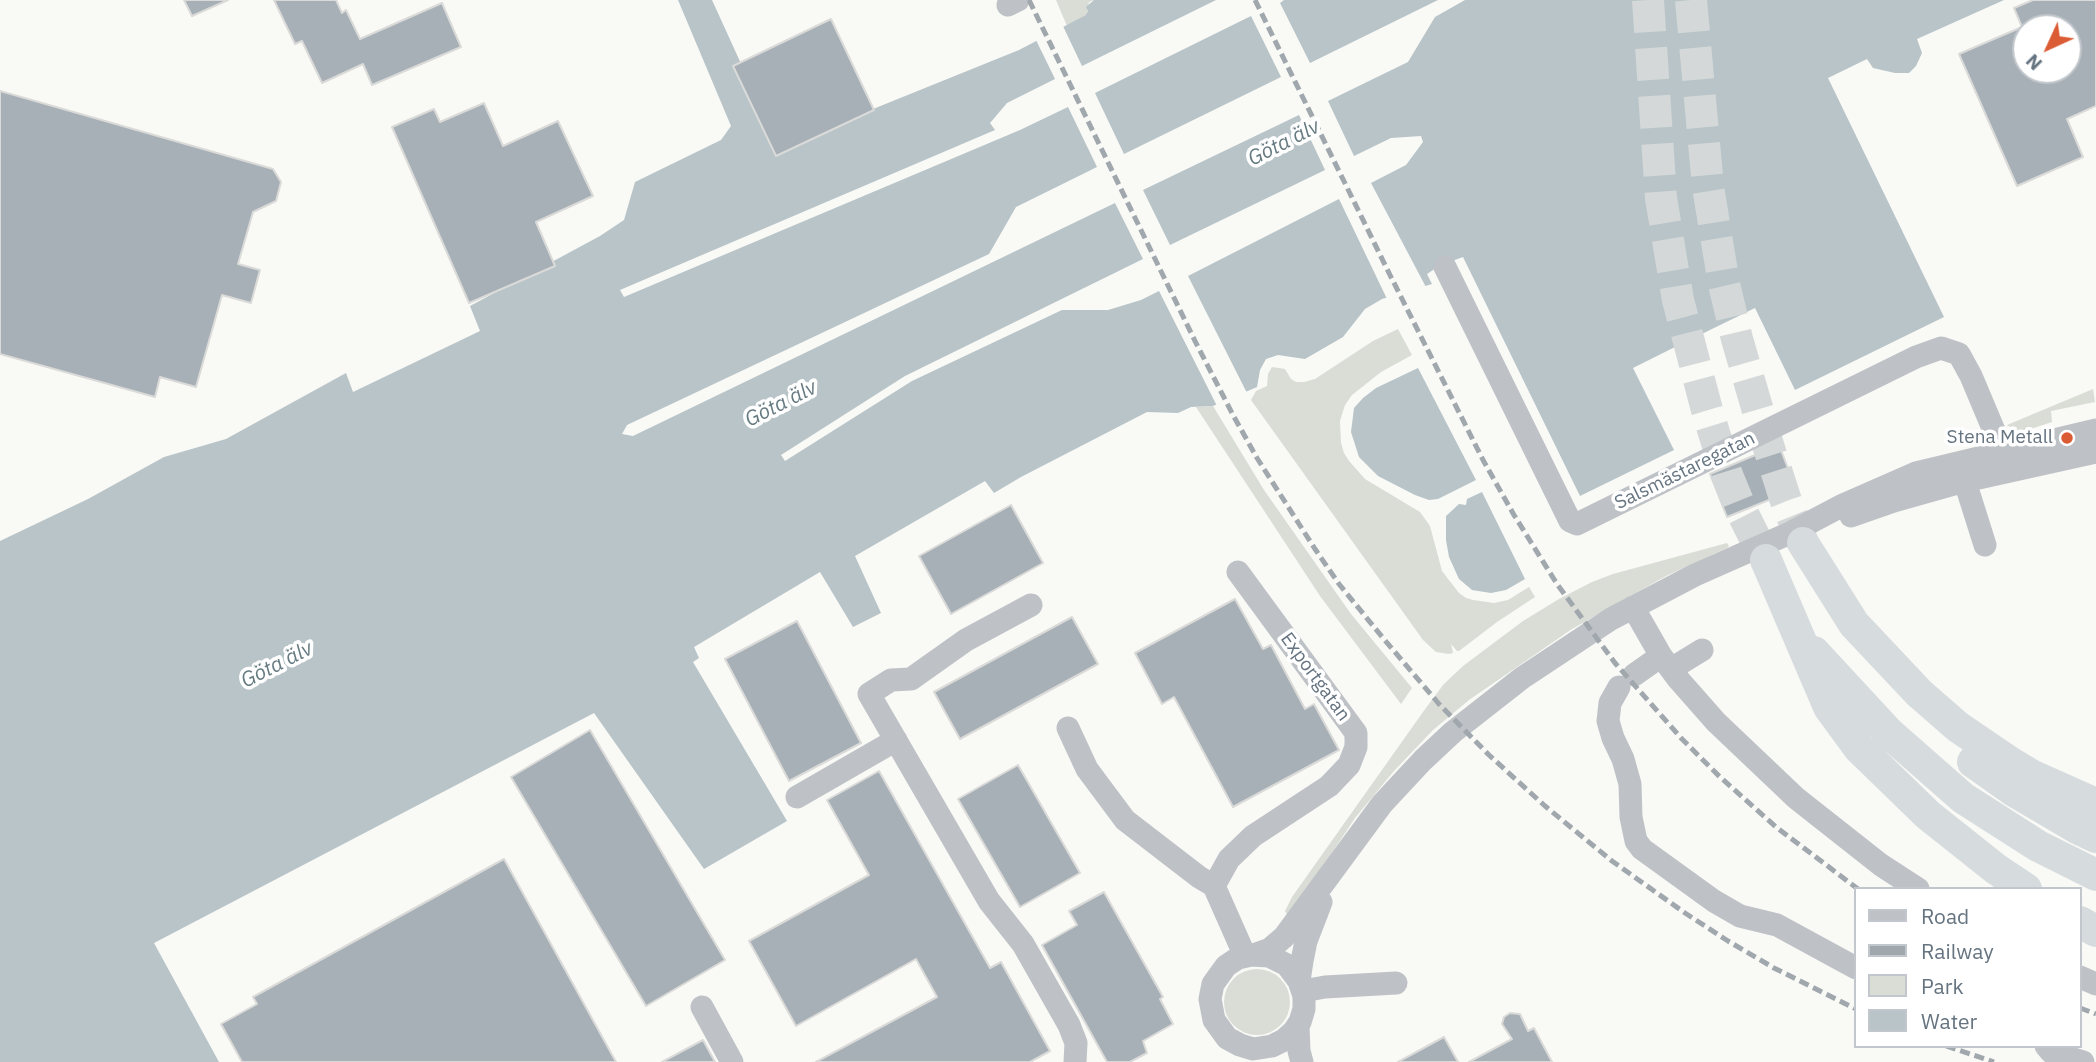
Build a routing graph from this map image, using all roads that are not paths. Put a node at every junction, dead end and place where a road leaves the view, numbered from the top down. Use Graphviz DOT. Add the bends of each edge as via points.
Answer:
graph roads {
  1 [pos="1445,267"];
  2 [pos="2096,430"];
  3 [pos="2003,452"];
  4 [pos="2096,452"];
  5 [pos="1962,472"];
  6 [pos="1797,538"];
  7 [pos="1985,545"];
  8 [pos="1766,560"];
  9 [pos="1238,572"];
  10 [pos="1836,595"];
  11 [pos="1031,605"];
  12 [pos="1633,607"];
  13 [pos="1795,631"];
  14 [pos="1702,650"];
  15 [pos="1666,662"];
  16 [pos="1068,728"];
  17 [pos="896,740"];
  18 [pos="797,797"];
  19 [pos="2096,804"];
  20 [pos="2096,837"];
  21 [pos="2096,874"];
  22 [pos="1331,876"];
  23 [pos="1206,882"];
  24 [pos="1915,887"];
  25 [pos="2023,887"];
  26 [pos="1251,955"];
  27 [pos="1854,967"];
  28 [pos="1396,983"];
  29 [pos="1301,986"];
  30 [pos="702,1007"];
  31 [pos="1298,1026"];
  32 [pos="1240,1045"];
  33 [pos="2048,1048"];
  34 [pos="732,1062"];
  35 [pos="1075,1062"];
  36 [pos="1262,1062"];
  37 [pos="1301,1062"];
  38 [pos="2083,1062"];
  1 -- 3 [label="street, Salsmästaregatan" via="1570,521 1577,524 1941,348 1959,354"];
  2 -- 3 [label="street"];
  3 -- 5 [label="street"];
  4 -- 5 [label="street"];
  5 -- 6 [label="street"];
  5 -- 7 [label="street"];
  6 -- 10 [label="highway"];
  6 -- 12 [label="street" via="1695,575"];
  8 -- 13 [label="highway"];
  9 -- 23 [label="street, Exportgatan" via="1356,733 1356,747 1349,765 1329,786 1253,836"];
  10 -- 19 [label="highway" via="1877,650 1958,727 2031,775"];
  10 -- 20 [label="highway" via="1877,667 1948,742 2014,791"];
  11 -- 17 [label="street" via="966,640 911,679 891,680 869,694"];
  12 -- 15 [label="street"];
  12 -- 22 [label="street" via="1522,678 1453,732 1402,780"];
  13 -- 21 [label="highway" via="1889,733 1953,790 2038,846"];
  13 -- 25 [label="highway" via="1829,707 1859,748 1927,815"];
  14 -- 15 [label="street"];
  15 -- 24 [label="street" via="1716,722 1796,798"];
  15 -- 27 [label="street" via="1627,681 1609,703 1608,721 1630,784 1636,841 1714,901 1740,916 1777,925"];
  16 -- 23 [label="street" via="1087,769 1125,820"];
  17 -- 18 [label="street"];
  17 -- 35 [label="street" via="989,901 1023,944 1069,1025 1076,1043"];
  22 -- 26 [label="street" via="1284,937 1270,949"];
  22 -- 29 [label="street" via="1307,941"];
  23 -- 26 [label="street"];
  26 -- 29 [label="street" via="1282,961"];
  26 -- 32 [label="street" via="1221,972 1210,999 1217,1027"];
  28 -- 29 [label="street"];
  29 -- 31 [label="street" via="1304,1009"];
  30 -- 34 [label="street"];
  31 -- 32 [label="street" via="1272,1046 1253,1049"];
  31 -- 37 [label="street"];
  32 -- 36 [label="street"];
  33 -- 38 [label="street"];
}
